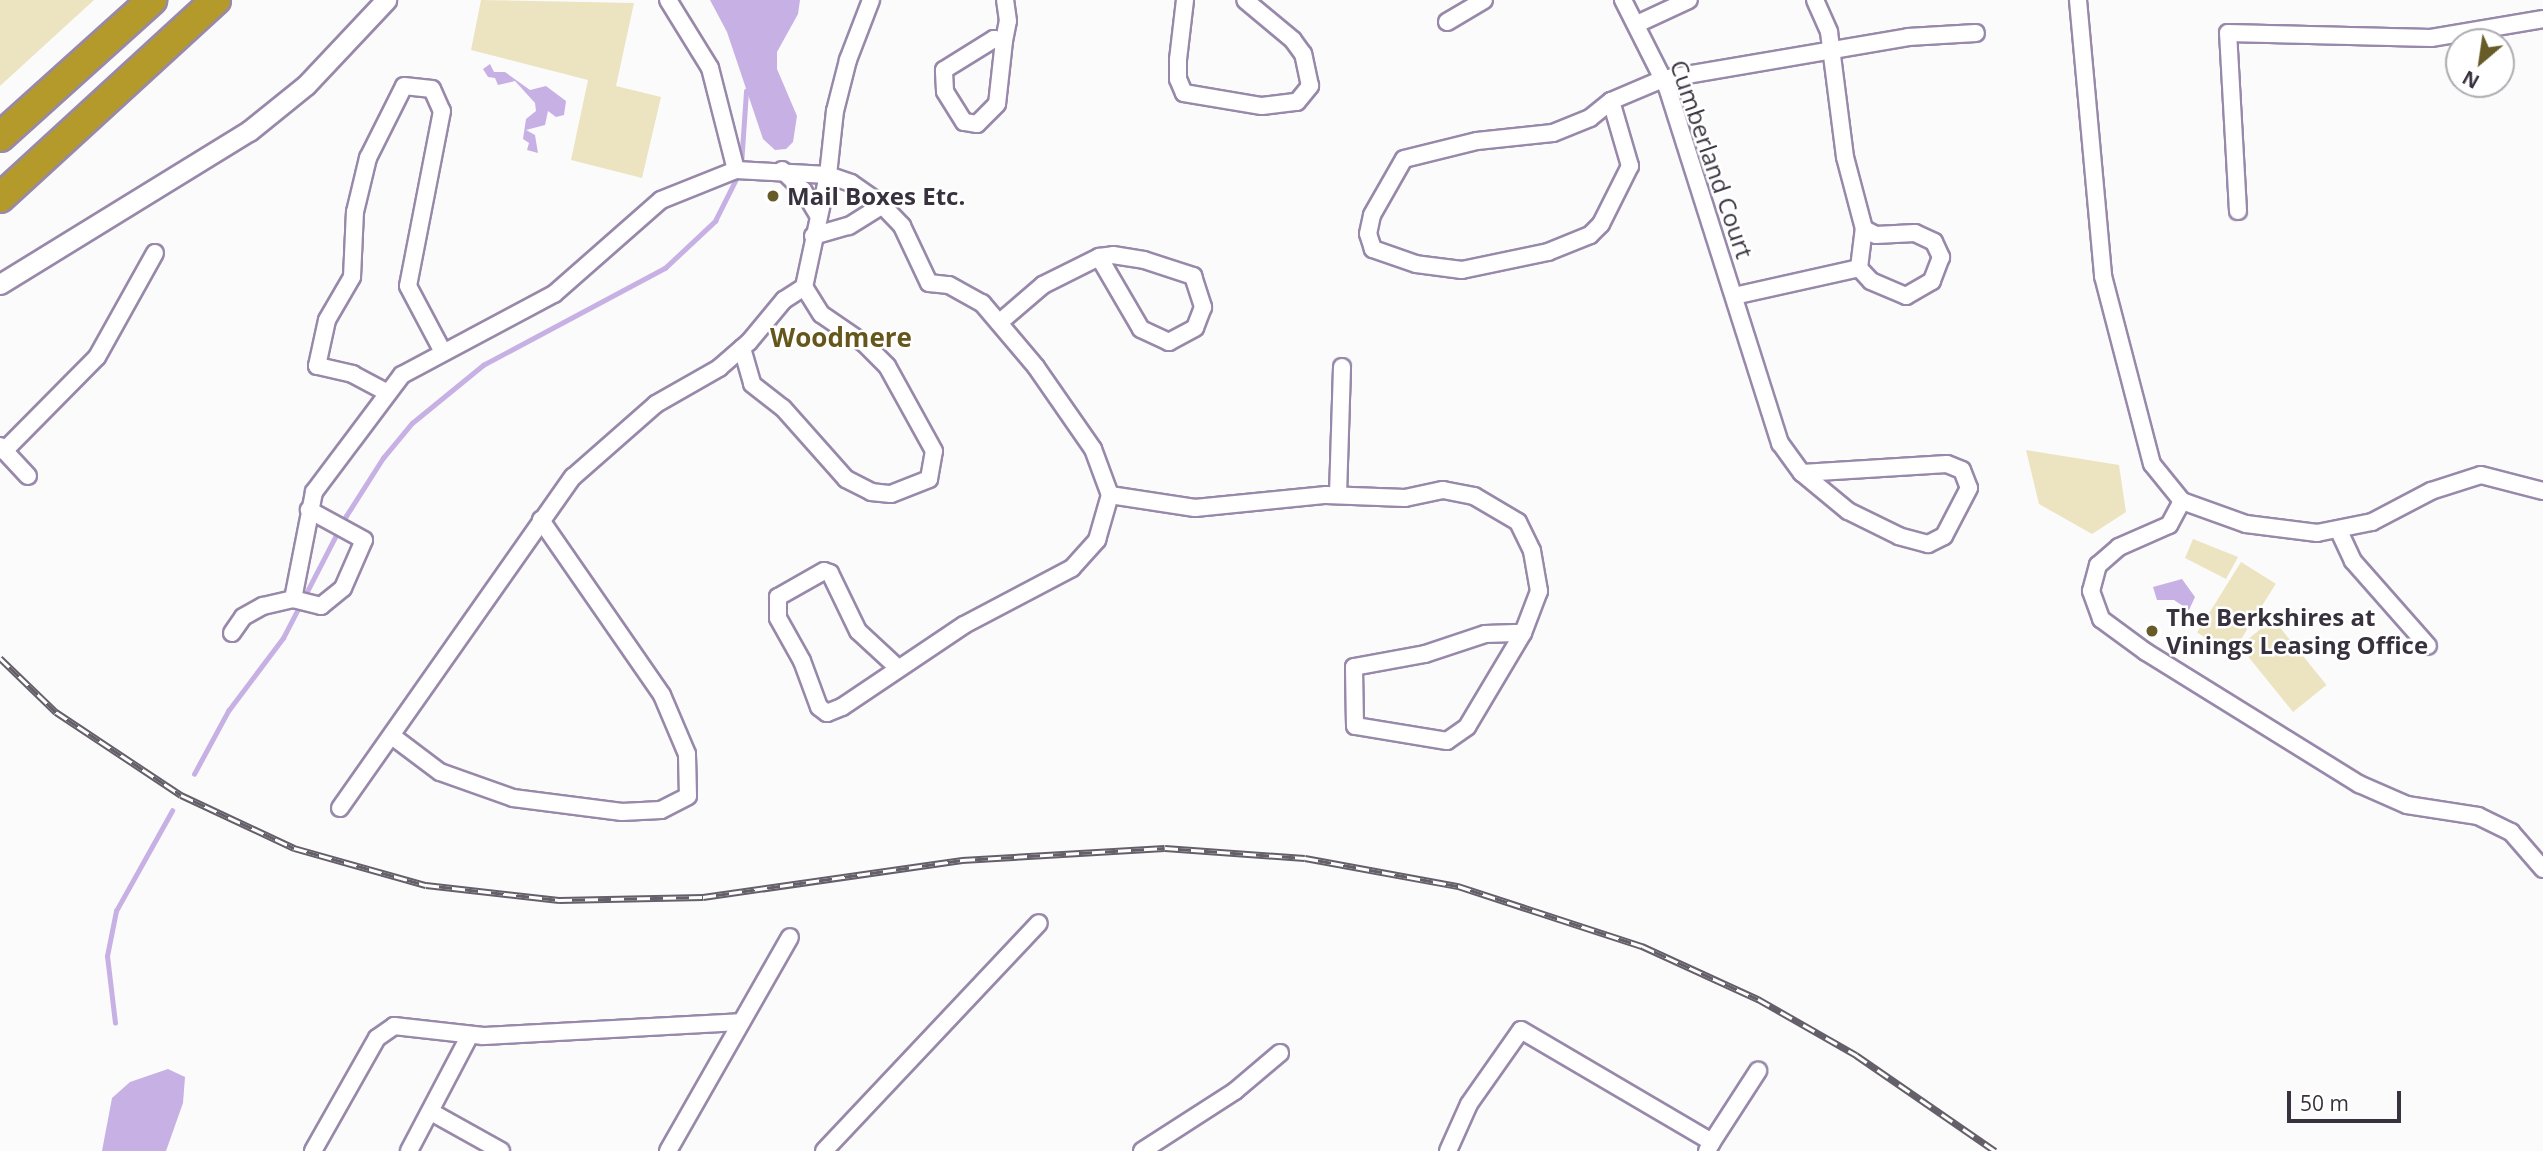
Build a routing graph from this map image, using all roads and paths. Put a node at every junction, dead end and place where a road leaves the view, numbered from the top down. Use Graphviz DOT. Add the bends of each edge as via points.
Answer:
graph roads {
  1 [pos="152,0"];
  2 [pos="216,0"];
  3 [pos="386,0"];
  4 [pos="668,0"];
  5 [pos="871,0"];
  6 [pos="1005,0"];
  7 [pos="1185,0"];
  8 [pos="1245,0"];
  9 [pos="1484,0"];
  10 [pos="1623,0"];
  11 [pos="1689,0"];
  12 [pos="1815,0"];
  13 [pos="2069,0"];
  14 [pos="2078,0"];
  15 [pos="2543,19"];
  16 [pos="2078,20"];
  17 [pos="1447,22"];
  18 [pos="1637,24"];
  19 [pos="1976,33"];
  20 [pos="1004,41"];
  21 [pos="1833,50"];
  22 [pos="1663,79"];
  23 [pos="1611,101"];
  24 [pos="0,137"];
  25 [pos="736,170"];
  26 [pos="782,170"];
  27 [pos="828,175"];
  28 [pos="0,198"];
  29 [pos="882,205"];
  30 [pos="2238,211"];
  31 [pos="818,215"];
  32 [pos="1864,229"];
  33 [pos="813,236"];
  34 [pos="155,253"];
  35 [pos="1099,257"];
  36 [pos="1859,268"];
  37 [pos="0,284"];
  38 [pos="804,287"];
  39 [pos="1734,296"];
  40 [pos="1000,322"];
  41 [pos="742,348"];
  42 [pos="443,352"];
  43 [pos="1342,367"];
  44 [pos="388,393"];
  45 [pos="2,448"];
  46 [pos="1802,473"];
  47 [pos="28,476"];
  48 [pos="2543,491"];
  49 [pos="1110,495"];
  50 [pos="1338,495"];
  51 [pos="2182,501"];
  52 [pos="309,510"];
  53 [pos="541,520"];
  54 [pos="2339,531"];
  55 [pos="293,599"];
  56 [pos="232,633"];
  57 [pos="1523,633"];
  58 [pos="2428,646"];
  59 [pos="898,668"];
  60 [pos="393,736"];
  61 [pos="341,808"];
  62 [pos="2543,869"];
  63 [pos="1040,923"];
  64 [pos="790,937"];
  65 [pos="741,1022"];
  66 [pos="470,1035"];
  67 [pos="1280,1053"];
  68 [pos="1758,1071"];
  69 [pos="431,1112"];
  70 [pos="1710,1146"];
  71 [pos="313,1151"];
  72 [pos="409,1151"];
  73 [pos="501,1151"];
  74 [pos="668,1151"];
  75 [pos="824,1151"];
  76 [pos="1142,1151"];
  77 [pos="1448,1151"];
  1 -- 24 [label="highway"];
  2 -- 28 [label="highway"];
  3 -- 37 [label="street" via="306,85 249,131"];
  4 -- 25 [label="street" via="710,68"];
  5 -- 27 [label="street" via="838,98"];
  6 -- 20 [label="street" via="1008,21"];
  7 -- 8 [label="street" via="1178,60 1184,93 1262,106 1297,102 1310,86 1303,54"];
  9 -- 17 [label="street"];
  10 -- 18 [label="street, Cumberland Court"];
  11 -- 18 [label="street"];
  12 -- 21 [label="street"];
  13 -- 16 [label="street"];
  14 -- 16 [label="street"];
  15 -- 30 [label="street" via="2431,38 2228,33"];
  16 -- 51 [label="street" via="2103,276 2152,464"];
  18 -- 22 [label="street, Cumberland Court"];
  19 -- 21 [label="street" via="1908,37"];
  20 -- 20 [label="street" via="997,104 977,124 964,122 945,91 944,70 994,39"];
  21 -- 22 [label="street"];
  21 -- 32 [label="street" via="1845,157"];
  22 -- 23 [label="street"];
  22 -- 39 [label="street, Cumberland Court"];
  23 -- 23 [label="street" via="1590,118 1553,133 1477,141 1404,159 1372,215 1368,234 1373,249 1416,264 1462,270 1548,252 1590,235 1601,224 1630,166"];
  25 -- 26 [label="street"];
  25 -- 42 [label="street" via="662,200 554,293"];
  26 -- 27 [label="street"];
  26 -- 31 [label="street" via="808,195"];
  27 -- 29 [label="street" via="851,183"];
  27 -- 31 [label="street"];
  29 -- 33 [label="street" via="849,226"];
  29 -- 40 [label="street" via="902,226 929,283 949,285 982,303"];
  31 -- 33 [label="street"];
  32 -- 36 [label="street"];
  32 -- 36 [label="street" via="1876,235 1924,236 1941,257 1926,288 1906,296 1881,288"];
  33 -- 38 [label="street"];
  34 -- 45 [label="street" via="97,357"];
  35 -- 35 [label="street" via="1133,319 1150,336 1168,342 1195,328 1202,316 1202,297 1199,285 1186,271 1124,255"];
  35 -- 40 [label="street" via="1043,285"];
  36 -- 39 [label="street, Cumberland Court"];
  38 -- 41 [label="street" via="784,300"];
  38 -- 41 [label="street" via="821,314 877,353 902,390 934,451 929,479 891,494 871,492 846,479 783,408 752,384"];
  39 -- 46 [label="street, Cumberland Court" via="1780,443"];
  40 -- 49 [label="street" via="1083,431"];
  41 -- 53 [label="street" via="627,426 573,477"];
  42 -- 44 [label="street" via="402,375"];
  42 -- 44 [label="street" via="408,286 442,111 432,89 404,86 368,158 355,212 352,277 330,312 317,366 353,374"];
  43 -- 50 [label="street"];
  44 -- 52 [label="street" via="314,492"];
  45 -- 47 [label="street"];
  46 -- 46 [label="street, Cumberland Court" via="1948,464 1962,470 1969,488 1944,536 1927,544 1899,536 1849,511"];
  48 -- 54 [label="street" via="2481,475 2431,491 2372,522"];
  49 -- 50 [label="street" via="1195,508"];
  49 -- 59 [label="street" via="1097,540 1072,568 964,625"];
  50 -- 57 [label="street" via="1405,499 1443,490 1474,496 1507,512 1526,533 1539,585"];
  51 -- 54 [label="street" via="2263,528 2300,533"];
  51 -- 62 [label="street" via="2169,525 2119,547 2098,565 2091,591 2101,619 2146,652 2359,784 2407,805 2478,816 2511,832"];
  52 -- 55 [label="street"];
  52 -- 55 [label="street" via="365,540 343,588 321,606"];
  53 -- 60 [label="street"];
  53 -- 60 [label="street" via="663,695 687,754 688,796 661,810 622,812 513,798 440,772"];
  54 -- 58 [label="street" via="2353,561"];
  55 -- 56 [label="street" via="253,612"];
  57 -- 57 [label="street" via="1485,634 1425,654 1354,667 1355,726 1447,741 1467,727"];
  59 -- 59 [label="street" via="858,631 838,584 824,571 783,591 776,607 819,707 827,713"];
  60 -- 61 [label="street"];
  63 -- 75 [label="street"];
  64 -- 65 [label="street"];
  65 -- 66 [label="street"];
  65 -- 74 [label="street"];
  66 -- 69 [label="street"];
  66 -- 71 [label="street" via="394,1026 384,1030"];
  67 -- 76 [label="street" via="1235,1091"];
  68 -- 70 [label="street"];
  69 -- 72 [label="street"];
  69 -- 73 [label="street"];
  70 -- 77 [label="street" via="1521,1030 1469,1104"];
}
